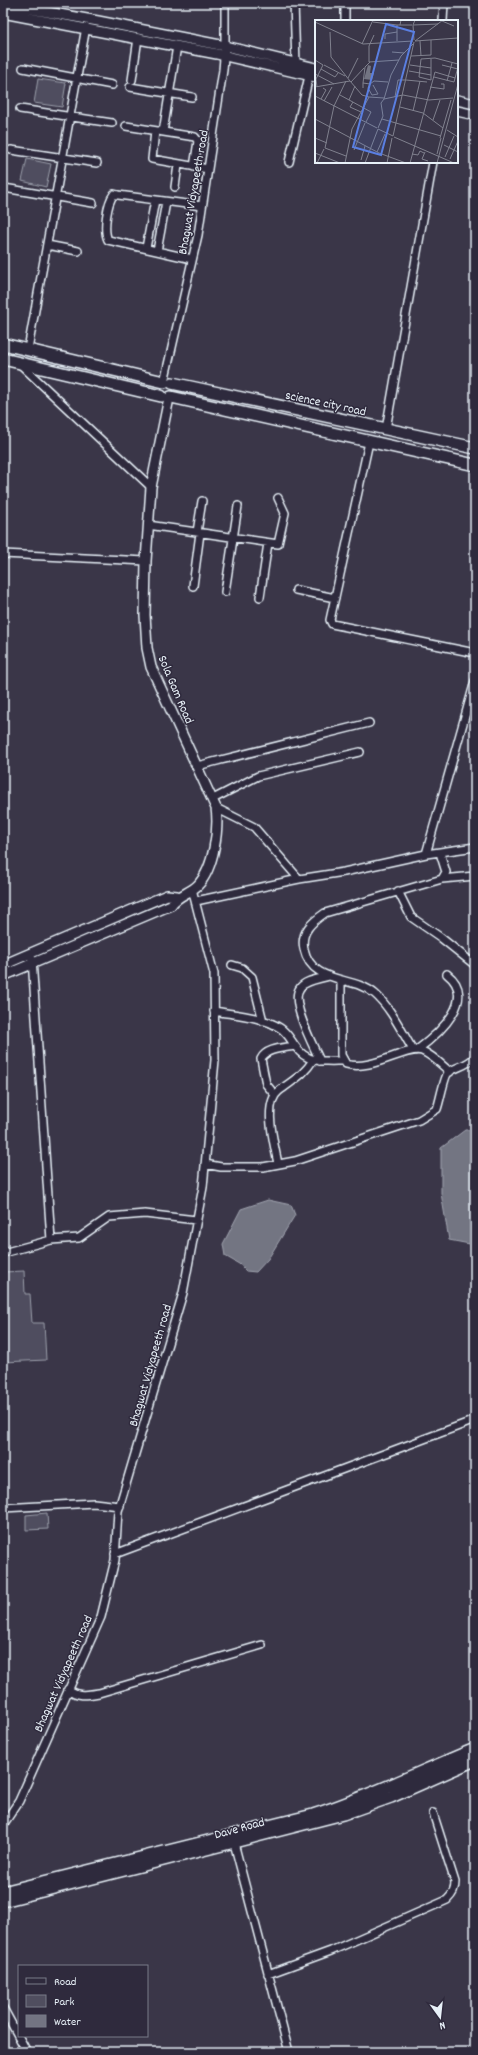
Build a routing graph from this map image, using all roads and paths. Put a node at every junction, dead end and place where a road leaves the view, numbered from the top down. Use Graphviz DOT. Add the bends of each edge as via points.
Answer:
graph roads {
  1 [pos="225,3"];
  2 [pos="294,3"];
  3 [pos="345,3"];
  4 [pos="444,3"];
  5 [pos="3,4"];
  6 [pos="3,13"];
  7 [pos="345,20"];
  8 [pos="443,20"];
  9 [pos="86,28"];
  10 [pos="138,38"];
  11 [pos="177,46"];
  12 [pos="225,51"];
  13 [pos="296,64"];
  14 [pos="23,68"];
  15 [pos="315,68"];
  16 [pos="313,76"];
  17 [pos="77,78"];
  18 [pos="112,85"];
  19 [pos="170,93"];
  20 [pos="192,97"];
  21 [pos="458,100"];
  22 [pos="475,104"];
  23 [pos="20,109"];
  24 [pos="458,111"];
  25 [pos="475,115"];
  26 [pos="70,117"];
  27 [pos="112,124"];
  28 [pos="126,126"];
  29 [pos="155,131"];
  30 [pos="164,132"];
  31 [pos="11,150"];
  32 [pos="62,158"];
  33 [pos="289,162"];
  34 [pos="97,163"];
  35 [pos="433,163"];
  36 [pos="178,165"];
  37 [pos="194,167"];
  38 [pos="208,169"];
  39 [pos="175,187"];
  40 [pos="4,188"];
  41 [pos="55,196"];
  42 [pos="155,200"];
  43 [pos="166,202"];
  44 [pos="93,203"];
  45 [pos="202,206"];
  46 [pos="47,245"];
  47 [pos="146,248"];
  48 [pos="78,251"];
  49 [pos="157,251"];
  50 [pos="192,260"];
  51 [pos="3,344"];
  52 [pos="28,349"];
  53 [pos="3,359"];
  54 [pos="18,362"];
  55 [pos="168,382"];
  56 [pos="167,397"];
  57 [pos="386,429"];
  58 [pos="369,442"];
  59 [pos="475,448"];
  60 [pos="475,465"];
  61 [pos="151,487"];
  62 [pos="278,498"];
  63 [pos="202,501"];
  64 [pos="238,506"];
  65 [pos="148,525"];
  66 [pos="199,532"];
  67 [pos="233,538"];
  68 [pos="268,543"];
  69 [pos="3,554"];
  70 [pos="146,561"];
  71 [pos="194,586"];
  72 [pos="296,590"];
  73 [pos="225,592"];
  74 [pos="260,597"];
  75 [pos="335,598"];
  76 [pos="475,653"];
  77 [pos="475,681"];
  78 [pos="369,723"];
  79 [pos="360,752"];
  80 [pos="197,766"];
  81 [pos="215,803"];
  82 [pos="475,847"];
  83 [pos="440,853"];
  84 [pos="426,854"];
  85 [pos="475,876"];
  86 [pos="299,878"];
  87 [pos="442,878"];
  88 [pos="192,889"];
  89 [pos="398,891"];
  90 [pos="177,896"];
  91 [pos="196,901"];
  92 [pos="31,953"];
  93 [pos="32,964"];
  94 [pos="3,965"];
  95 [pos="475,965"];
  96 [pos="232,966"];
  97 [pos="447,974"];
  98 [pos="3,976"];
  99 [pos="328,976"];
  100 [pos="341,981"];
  101 [pos="214,1011"];
  102 [pos="263,1021"];
  103 [pos="295,1046"];
  104 [pos="415,1050"];
  105 [pos="475,1057"];
  106 [pos="316,1061"];
  107 [pos="344,1062"];
  108 [pos="472,1063"];
  109 [pos="450,1072"];
  110 [pos="275,1095"];
  111 [pos="205,1164"];
  112 [pos="278,1164"];
  113 [pos="196,1220"];
  114 [pos="51,1240"];
  115 [pos="3,1253"];
  116 [pos="475,1420"];
  117 [pos="120,1506"];
  118 [pos="3,1508"];
  119 [pos="115,1554"];
  120 [pos="262,1646"];
  121 [pos="68,1689"];
  122 [pos="475,1749"];
  123 [pos="475,1760"];
  124 [pos="433,1813"];
  125 [pos="3,1825"];
  126 [pos="234,1843"];
  127 [pos="3,1892"];
  128 [pos="3,1901"];
  129 [pos="268,1974"];
  130 [pos="3,2008"];
  131 [pos="18,2036"];
  132 [pos="19,2037"];
  133 [pos="27,2052"];
  134 [pos="289,2052"];
  1 -- 12 [label="street, Bhagwat Vidyapeeth road"];
  2 -- 13 [label="street"];
  3 -- 7 [label="street"];
  4 -- 8 [label="street"];
  5 -- 12 [label="street" via="98,21"];
  6 -- 9 [label="street"];
  9 -- 10 [label="street"];
  9 -- 17 [label="street"];
  10 -- 11 [label="street"];
  10 -- 19 [label="street" via="131,83"];
  11 -- 12 [label="street"];
  11 -- 19 [label="street"];
  12 -- 13 [label="street"];
  12 -- 16 [label="street"];
  12 -- 38 [label="street, Bhagwat Vidyapeeth road"];
  13 -- 15 [label="street"];
  14 -- 17 [label="street"];
  16 -- 33 [label="street"];
  17 -- 18 [label="street"];
  17 -- 26 [label="street"];
  19 -- 20 [label="street"];
  19 -- 30 [label="street"];
  21 -- 22 [label="street"];
  23 -- 26 [label="street"];
  24 -- 25 [label="street"];
  26 -- 27 [label="street"];
  26 -- 32 [label="street"];
  28 -- 29 [label="street"];
  29 -- 30 [label="street"];
  29 -- 36 [label="street" via="152,159"];
  30 -- 37 [label="street" via="197,139"];
  31 -- 32 [label="street"];
  32 -- 34 [label="street"];
  32 -- 41 [label="street"];
  35 -- 57 [label="street"];
  36 -- 37 [label="street"];
  36 -- 39 [label="street"];
  37 -- 38 [label="street"];
  38 -- 45 [label="street, Bhagwat Vidyapeeth road"];
  40 -- 41 [label="street"];
  41 -- 44 [label="street"];
  41 -- 46 [label="street"];
  42 -- 43 [label="street"];
  42 -- 47 [label="street"];
  42 -- 47 [label="street" via="114,194 110,203 106,233 108,240"];
  43 -- 45 [label="street"];
  43 -- 49 [label="street"];
  45 -- 50 [label="street, Bhagwat Vidyapeeth road"];
  46 -- 48 [label="street"];
  46 -- 52 [label="street"];
  47 -- 49 [label="street"];
  49 -- 50 [label="street"];
  50 -- 55 [label="street, Bhagwat Vidyapeeth road"];
  51 -- 52 [label="main road, science city road"];
  52 -- 55 [label="main road, science city road"];
  53 -- 54 [label="main road"];
  54 -- 56 [label="main road"];
  54 -- 61 [label="street"];
  55 -- 56 [label="main road" via="175,390"];
  55 -- 57 [label="main road, science city road"];
  56 -- 58 [label="main road"];
  56 -- 61 [label="street, Sola Gam Road"];
  57 -- 59 [label="main road, science city road"];
  58 -- 60 [label="main road"];
  58 -- 75 [label="street"];
  61 -- 65 [label="street, Sola Gam Road"];
  62 -- 68 [label="street" via="285,513 280,542"];
  63 -- 66 [label="street"];
  64 -- 67 [label="street"];
  65 -- 66 [label="street"];
  65 -- 70 [label="street, Sola Gam Road"];
  66 -- 67 [label="street"];
  66 -- 71 [label="street"];
  67 -- 68 [label="street"];
  67 -- 73 [label="street"];
  68 -- 74 [label="street"];
  69 -- 70 [label="street"];
  70 -- 80 [label="street, Sola Gam Road" via="145,615 148,658"];
  72 -- 75 [label="street"];
  75 -- 76 [label="street" via="330,620 332,624"];
  77 -- 84 [label="street"];
  78 -- 80 [label="street"];
  79 -- 81 [label="street" via="258,776"];
  80 -- 81 [label="street, Sola Gam Road"];
  81 -- 86 [label="street" via="254,827"];
  81 -- 88 [label="street, Sola Gam Road" via="218,821 211,857 202,879"];
  82 -- 83 [label="street"];
  83 -- 84 [label="street"];
  83 -- 87 [label="street" via="446,872"];
  84 -- 86 [label="street" via="344,872"];
  85 -- 87 [label="street"];
  86 -- 91 [label="street"];
  87 -- 89 [label="street"];
  88 -- 90 [label="street, Sola Gam Road"];
  88 -- 91 [label="street, Bhagwat Vidyapeeth road"];
  89 -- 95 [label="street" via="411,917 440,936"];
  89 -- 99 [label="street" via="325,913 310,924 302,942 306,959 310,965"];
  90 -- 92 [label="street, Sola Gam Road" via="167,895"];
  90 -- 93 [label="street, Sola Gam Road" via="171,905"];
  91 -- 101 [label="street, Bhagwat Vidyapeeth road" via="214,974"];
  92 -- 93 [label="street"];
  92 -- 94 [label="street, Sola Gam Road"];
  93 -- 98 [label="street, Sola Gam Road"];
  93 -- 114 [label="street"];
  96 -- 102 [label="street" via="246,970 252,977"];
  97 -- 104 [label="street" via="458,979 462,985 466,995 465,1004 454,1021"];
  99 -- 100 [label="street"];
  99 -- 106 [label="street" via="305,983 296,996"];
  100 -- 104 [label="street" via="360,985 375,994"];
  100 -- 107 [label="street" via="341,1056"];
  101 -- 102 [label="street"];
  101 -- 111 [label="street, Bhagwat Vidyapeeth road" via="215,1060"];
  102 -- 103 [label="street" via="282,1029"];
  103 -- 106 [label="street" via="306,1058"];
  103 -- 110 [label="street" via="269,1052 261,1059 266,1084"];
  104 -- 107 [label="street" via="369,1064 348,1065"];
  104 -- 109 [label="street" via="428,1054"];
  105 -- 108 [label="street"];
  106 -- 107 [label="street"];
  106 -- 110 [label="street" via="304,1074"];
  108 -- 109 [label="street"];
  109 -- 112 [label="street" via="434,1112 295,1161"];
  110 -- 112 [label="street" via="270,1117"];
  111 -- 112 [label="street" via="237,1168"];
  111 -- 113 [label="street, Bhagwat Vidyapeeth road"];
  113 -- 114 [label="street" via="145,1214 109,1217 79,1238"];
  113 -- 117 [label="street, Bhagwat Vidyapeeth road" via="183,1293"];
  114 -- 115 [label="street"];
  116 -- 119 [label="street"];
  117 -- 118 [label="street" via="94,1503"];
  117 -- 119 [label="street, Bhagwat Vidyapeeth road"];
  119 -- 121 [label="street, Bhagwat Vidyapeeth road" via="100,1617"];
  120 -- 121 [label="street" via="99,1693 74,1694"];
  121 -- 125 [label="street, Bhagwat Vidyapeeth road" via="18,1801"];
  122 -- 127 [label="main road" via="347,1804 313,1815"];
  123 -- 126 [label="main road, Dave Road" via="391,1797 343,1814"];
  124 -- 129 [label="street" via="455,1882 455,1890 448,1900 331,1951"];
  126 -- 128 [label="main road, Dave Road"];
  126 -- 129 [label="street"];
  129 -- 134 [label="street"];
  130 -- 131 [label="street"];
  132 -- 133 [label="street"];
}
